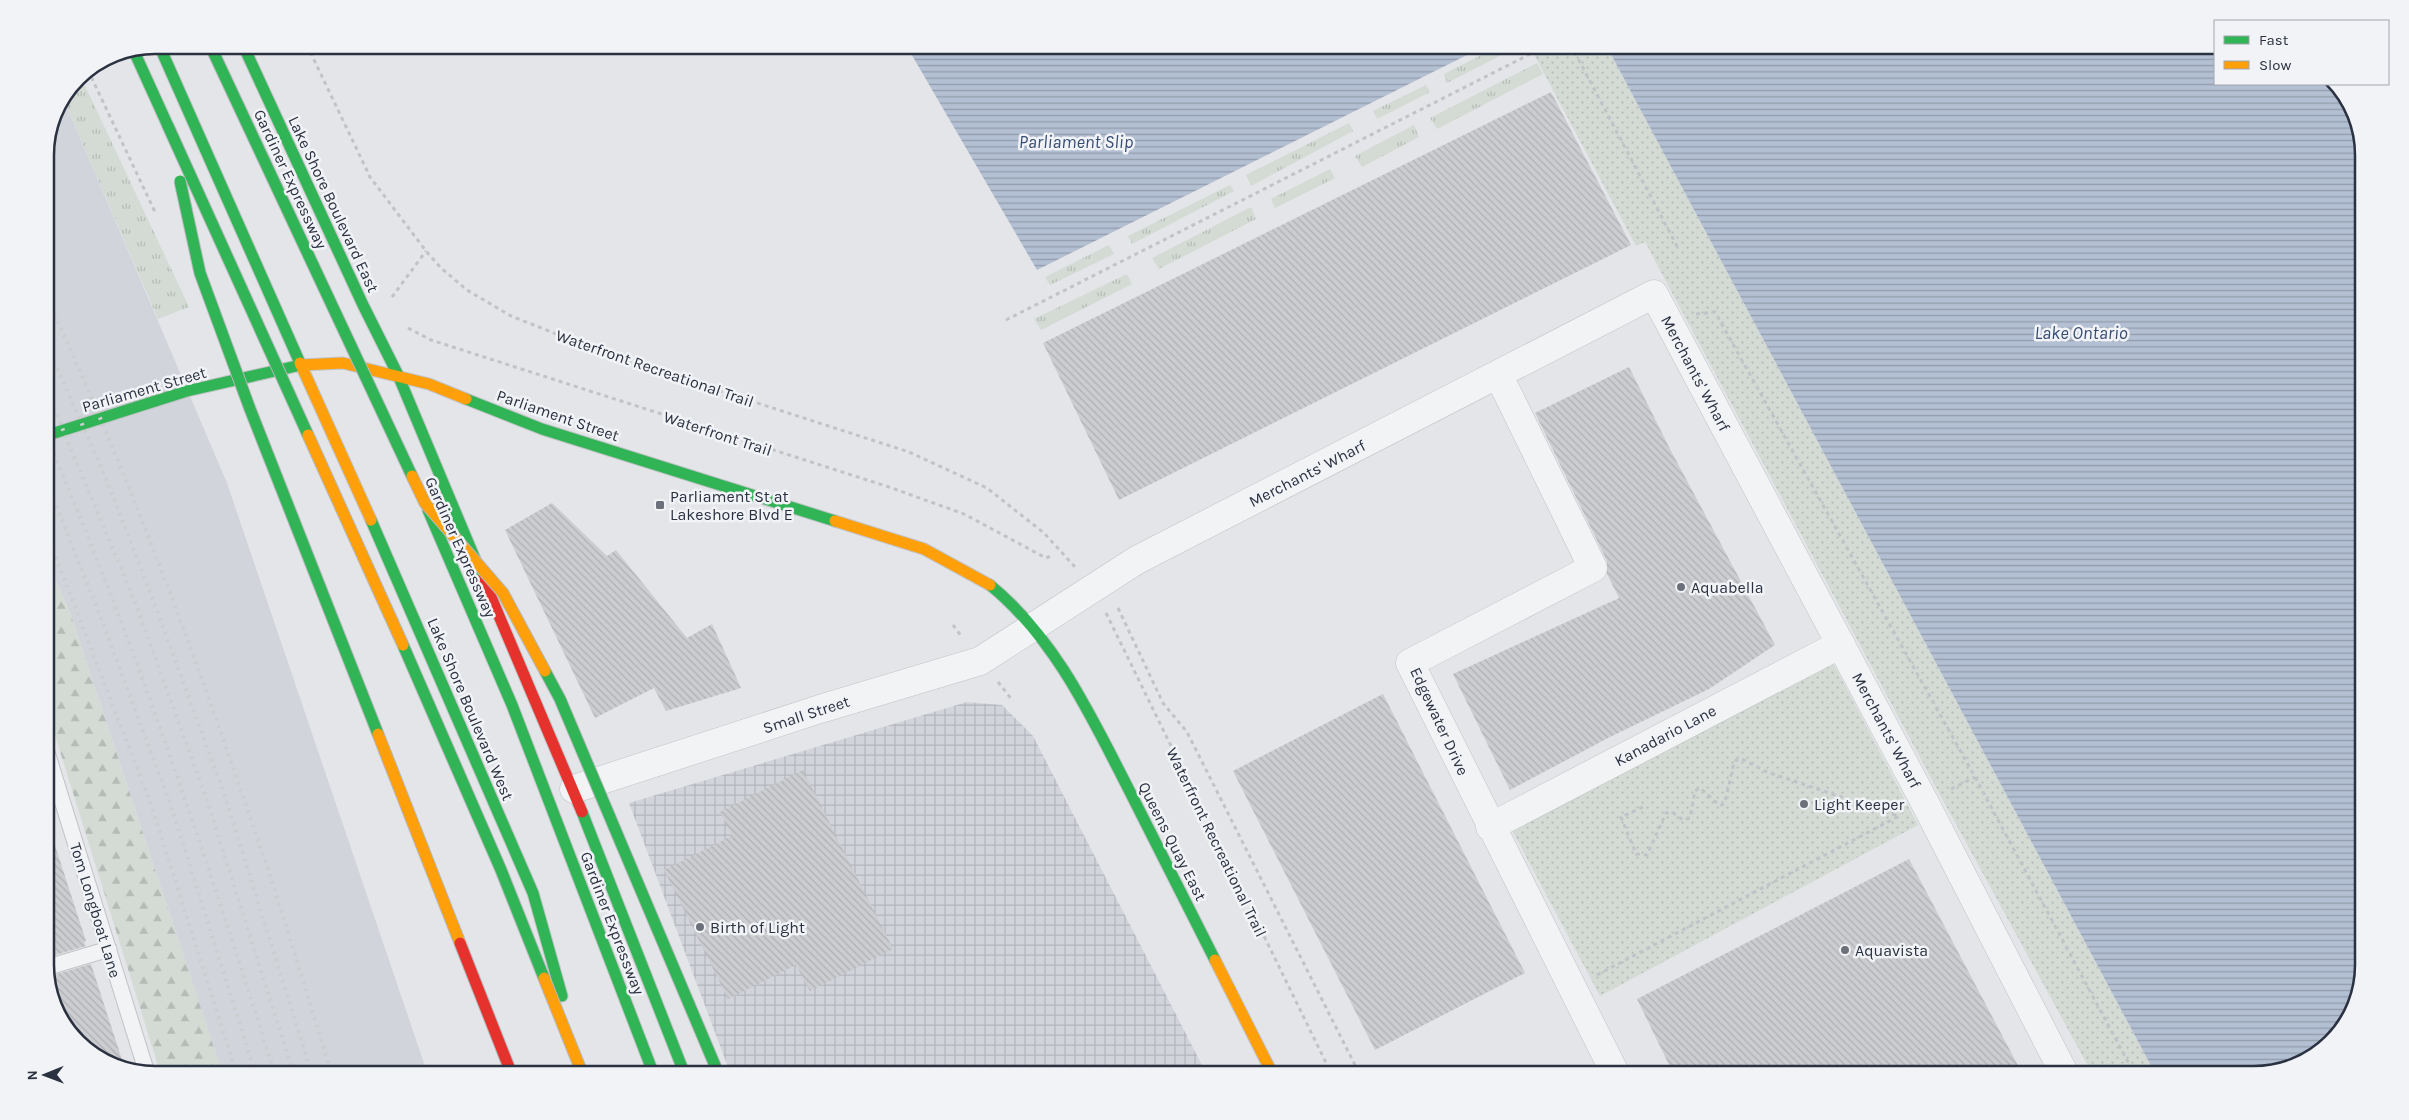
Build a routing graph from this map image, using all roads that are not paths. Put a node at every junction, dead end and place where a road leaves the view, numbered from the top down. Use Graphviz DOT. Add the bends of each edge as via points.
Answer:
graph roads {
  1 [pos="163,54"];
  2 [pos="214,54"];
  3 [pos="247,54"];
  4 [pos="136,56"];
  5 [pos="168,126"];
  6 [pos="301,366"];
  7 [pos="1498,374"];
  8 [pos="398,375"];
  9 [pos="54,433"];
  10 [pos="425,503"];
  11 [pos="1035,628"];
  12 [pos="1841,644"];
  13 [pos="54,775"];
  14 [pos="572,790"];
  15 [pos="1490,827"];
  16 [pos="109,949"];
  17 [pos="54,965"];
  18 [pos="145,1065"];
  19 [pos="508,1066"];
  20 [pos="580,1066"];
  21 [pos="581,1066"];
  22 [pos="651,1066"];
  23 [pos="681,1066"];
  24 [pos="715,1066"];
  25 [pos="1268,1066"];
  26 [pos="1611,1066"];
  27 [pos="2060,1066"];
  1 -- 6 [label="main road"];
  2 -- 10 [label="main road, Gardiner Expressway, bridge"];
  3 -- 8 [label="main road, Lake Shore Boulevard East"];
  4 -- 5 [label="main road"];
  5 -- 19 [label="main road, bridge" via="204,282 250,409"];
  5 -- 20 [label="main road, bridge" via="414,668"];
  6 -- 8 [label="main road, Parliament Street" via="343,363"];
  6 -- 9 [label="main road, Parliament Street" via="187,391"];
  6 -- 21 [label="main road, Lake Shore Boulevard West" via="399,582 533,893"];
  7 -- 11 [label="street, Merchants' Wharf" via="1137,560"];
  7 -- 12 [label="street, Merchants' Wharf" via="1654,294"];
  7 -- 15 [label="street, Edgewater Drive" via="1593,568 1410,663"];
  8 -- 11 [label="main road, Parliament Street" via="542,429 924,549 984,580"];
  8 -- 14 [label="main road"];
  10 -- 22 [label="main road, Gardiner Expressway" via="512,705"];
  10 -- 24 [label="main road, bridge" via="503,593 560,699"];
  11 -- 14 [label="street, Small Street" via="980,661"];
  11 -- 25 [label="main road, Queens Quay East" via="1094,721"];
  12 -- 15 [label="street, Kanadario Lane"];
  12 -- 27 [label="street, Merchants' Wharf"];
  13 -- 16 [label="lane, Tom Longboat Lane"];
  14 -- 23 [label="main road"];
  15 -- 26 [label="street, Edgewater Drive"];
  16 -- 17 [label="lane"];
  16 -- 18 [label="lane, Tom Longboat Lane"];
}
